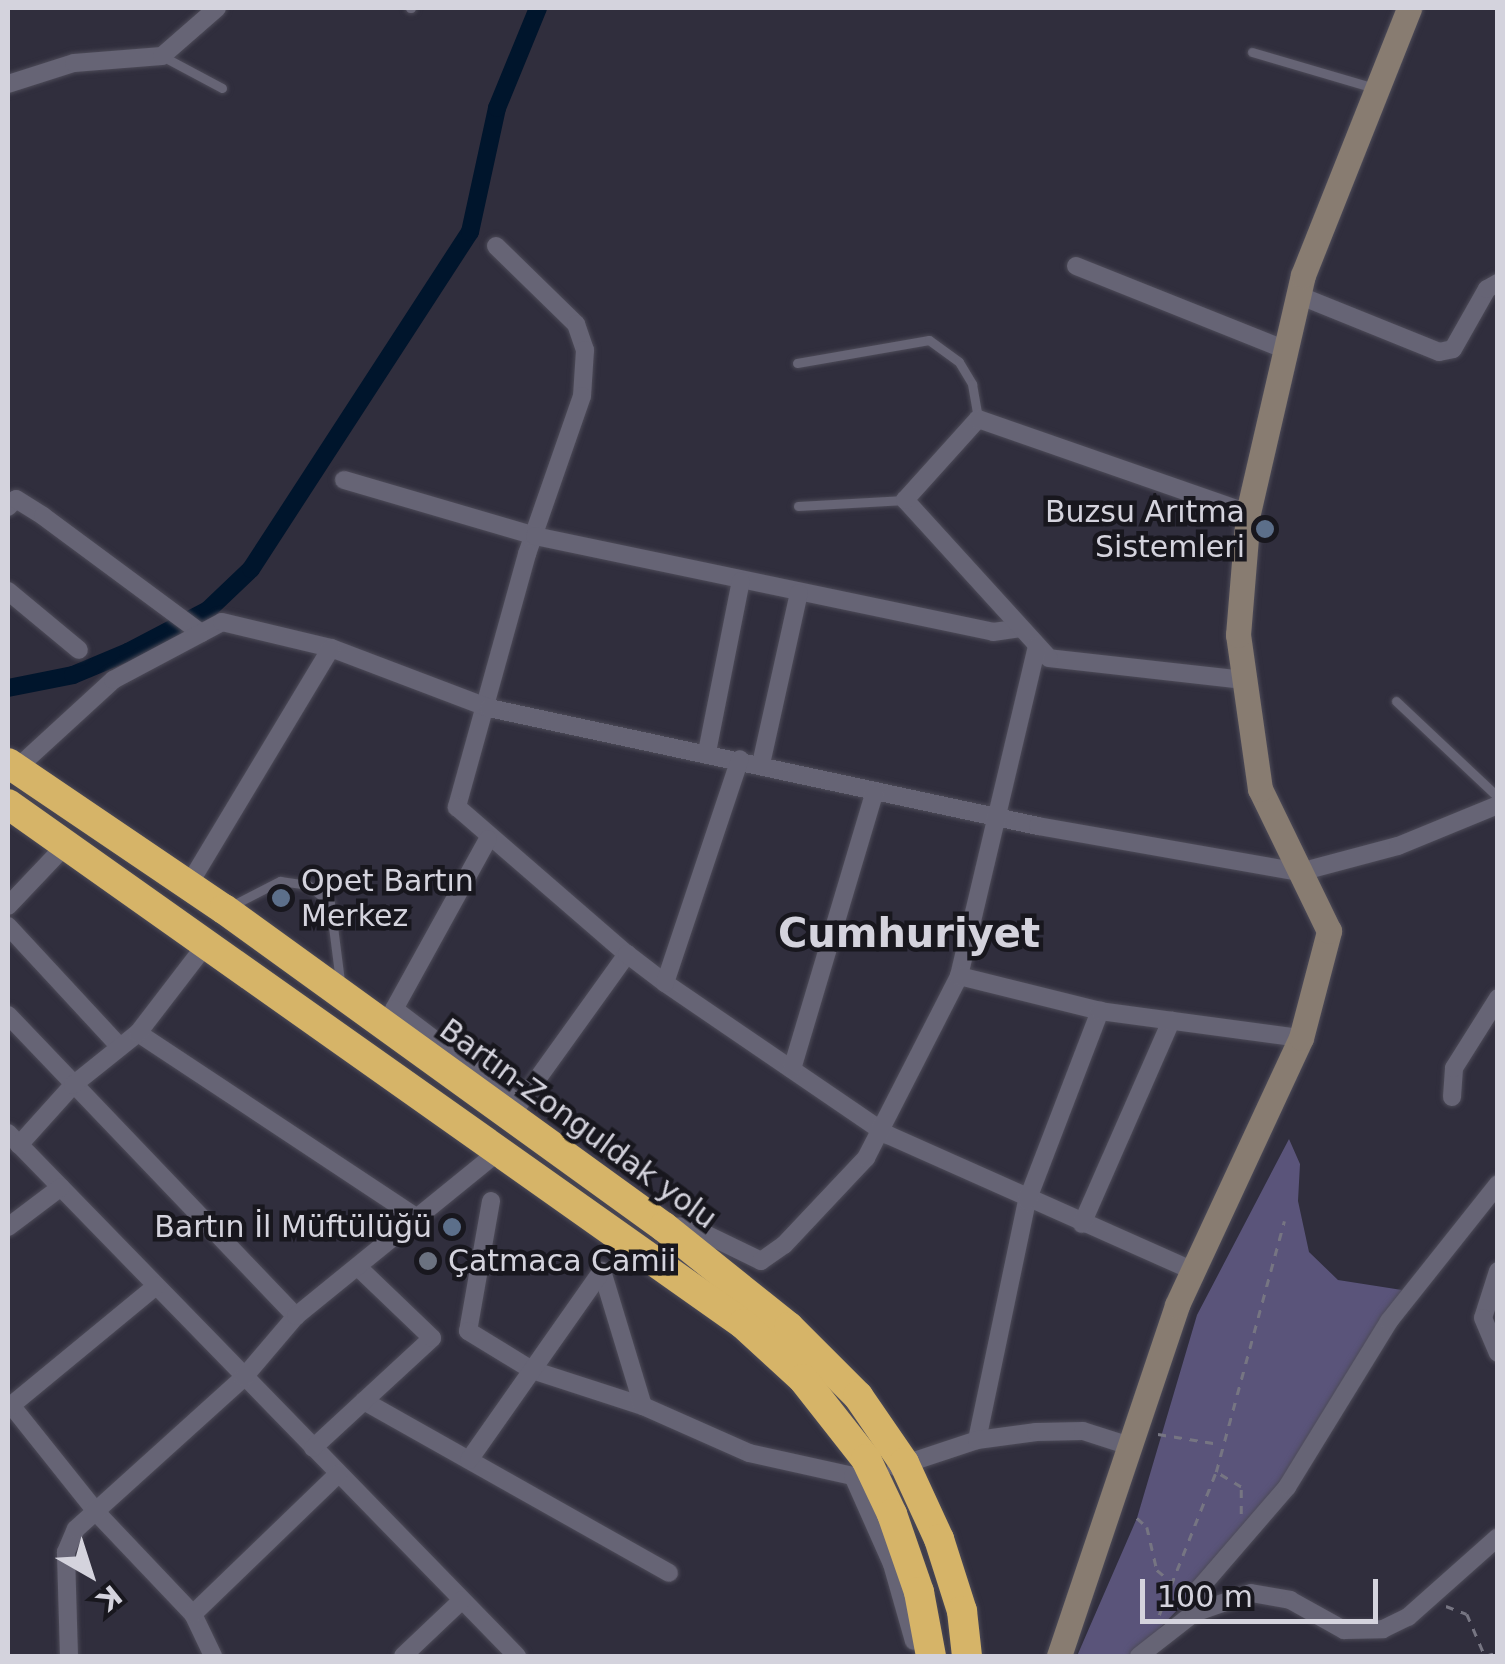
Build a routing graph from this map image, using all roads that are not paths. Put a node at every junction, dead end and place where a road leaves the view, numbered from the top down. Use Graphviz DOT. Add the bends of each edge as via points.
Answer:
graph roads {
  1 [pos="217,8"];
  2 [pos="1409,8"];
  3 [pos="1252,52"];
  4 [pos="162,56"];
  5 [pos="8,84"];
  6 [pos="222,88"];
  7 [pos="1377,88"];
  8 [pos="496,246"];
  9 [pos="1076,266"];
  10 [pos="1498,283"];
  11 [pos="1298,295"];
  12 [pos="1284,348"];
  13 [pos="798,364"];
  14 [pos="978,419"];
  15 [pos="344,480"];
  16 [pos="10,499"];
  17 [pos="905,500"];
  18 [pos="798,506"];
  19 [pos="1248,513"];
  20 [pos="535,536"];
  21 [pos="741,581"];
  22 [pos="8,591"];
  23 [pos="799,593"];
  24 [pos="1021,628"];
  25 [pos="201,633"];
  26 [pos="1037,646"];
  27 [pos="331,648"];
  28 [pos="79,650"];
  29 [pos="1244,680"];
  30 [pos="1396,702"];
  31 [pos="490,708"];
  32 [pos="707,752"];
  33 [pos="740,759"];
  34 [pos="761,764"];
  35 [pos="12,766"];
  36 [pos="876,790"];
  37 [pos="1498,801"];
  38 [pos="8,804"];
  39 [pos="999,816"];
  40 [pos="488,839"];
  41 [pos="65,846"];
  42 [pos="1300,872"];
  43 [pos="194,876"];
  44 [pos="8,906"];
  45 [pos="224,909"];
  46 [pos="8,926"];
  47 [pos="204,947"];
  48 [pos="626,954"];
  49 [pos="959,976"];
  50 [pos="665,983"];
  51 [pos="344,998"];
  52 [pos="1498,998"];
  53 [pos="1100,1011"];
  54 [pos="8,1014"];
  55 [pos="1171,1020"];
  56 [pos="138,1033"];
  57 [pos="1301,1038"];
  58 [pos="119,1046"];
  59 [pos="792,1069"];
  60 [pos="73,1085"];
  61 [pos="1452,1096"];
  62 [pos="514,1111"];
  63 [pos="882,1131"];
  64 [pos="13,1139"];
  65 [pos="498,1150"];
  66 [pos="1498,1184"];
  67 [pos="61,1187"];
  68 [pos="1027,1200"];
  69 [pos="491,1201"];
  70 [pos="417,1218"];
  71 [pos="1082,1224"];
  72 [pos="664,1227"];
  73 [pos="8,1228"];
  74 [pos="358,1267"];
  75 [pos="1193,1271"];
  76 [pos="1498,1271"];
  77 [pos="156,1286"];
  78 [pos="296,1316"];
  79 [pos="1498,1354"];
  80 [pos="532,1370"];
  81 [pos="244,1377"];
  82 [pos="364,1401"];
  83 [pos="9,1406"];
  84 [pos="643,1406"];
  85 [pos="1136,1438"];
  86 [pos="978,1440"];
  87 [pos="313,1448"];
  88 [pos="469,1460"];
  89 [pos="904,1463"];
  90 [pos="338,1474"];
  91 [pos="874,1476"];
  92 [pos="98,1514"];
  93 [pos="1498,1537"];
  94 [pos="669,1574"];
  95 [pos="462,1600"];
  96 [pos="193,1614"];
  97 [pos="1194,1614"];
  98 [pos="69,1656"];
  99 [pos="213,1656"];
  100 [pos="403,1656"];
  101 [pos="517,1656"];
  102 [pos="918,1656"];
  103 [pos="931,1656"];
  104 [pos="967,1656"];
  105 [pos="1059,1656"];
  106 [pos="1139,1656"];
  1 -- 4 [label="street"];
  2 -- 7 [label="main road"];
  3 -- 7 [label="lane"];
  4 -- 5 [label="street" via="74,63"];
  4 -- 6 [label="lane"];
  7 -- 11 [label="main road"];
  8 -- 20 [label="street" via="576,324 584,350 582,396"];
  9 -- 12 [label="street"];
  10 -- 11 [label="street" via="1487,290 1453,349 1439,352"];
  11 -- 12 [label="main road"];
  12 -- 19 [label="main road"];
  13 -- 14 [label="lane" via="929,340 958,362 972,384"];
  14 -- 17 [label="street"];
  14 -- 19 [label="street"];
  15 -- 20 [label="street"];
  16 -- 25 [label="street"];
  17 -- 18 [label="lane"];
  17 -- 24 [label="street"];
  19 -- 29 [label="main road" via="1238,636"];
  20 -- 21 [label="street"];
  20 -- 31 [label="street"];
  21 -- 23 [label="street"];
  21 -- 32 [label="street"];
  22 -- 28 [label="street"];
  23 -- 24 [label="street" via="993,632"];
  23 -- 34 [label="street"];
  24 -- 26 [label="street"];
  25 -- 27 [label="street" via="222,622"];
  25 -- 35 [label="street" via="113,680"];
  26 -- 29 [label="street" via="1049,658"];
  26 -- 39 [label="street"];
  27 -- 31 [label="street"];
  27 -- 43 [label="street"];
  29 -- 42 [label="main road" via="1260,789"];
  30 -- 37 [label="lane"];
  31 -- 32 [label="street"];
  31 -- 40 [label="street" via="457,806"];
  32 -- 33 [label="street"];
  33 -- 34 [label="street"];
  33 -- 50 [label="street"];
  34 -- 36 [label="street"];
  35 -- 45 [label="highway, Bartın-Zonguldak yolu"];
  36 -- 39 [label="street"];
  36 -- 59 [label="street"];
  37 -- 42 [label="street" via="1398,846"];
  38 -- 41 [label="highway"];
  39 -- 42 [label="street"];
  39 -- 49 [label="street"];
  40 -- 48 [label="street"];
  40 -- 62 [label="street" via="394,1009"];
  41 -- 44 [label="street"];
  41 -- 47 [label="highway"];
  42 -- 57 [label="main road" via="1329,931"];
  45 -- 51 [label="highway, Bartın-Zonguldak yolu"];
  45 -- 51 [label="lane" via="280,881 308,885 330,903"];
  46 -- 58 [label="street"];
  47 -- 56 [label="street"];
  47 -- 65 [label="highway"];
  48 -- 50 [label="street"];
  48 -- 62 [label="street"];
  49 -- 53 [label="street"];
  49 -- 63 [label="street"];
  50 -- 59 [label="street"];
  51 -- 62 [label="highway, Bartın-Zonguldak yolu"];
  52 -- 61 [label="street" via="1454,1068"];
  53 -- 55 [label="street"];
  53 -- 68 [label="street"];
  54 -- 60 [label="street"];
  55 -- 57 [label="street"];
  55 -- 71 [label="street"];
  56 -- 58 [label="street"];
  56 -- 70 [label="street"];
  57 -- 75 [label="main road"];
  58 -- 60 [label="street"];
  59 -- 63 [label="street"];
  60 -- 64 [label="street"];
  60 -- 78 [label="street"];
  62 -- 72 [label="highway, Bartın-Zonguldak yolu"];
  63 -- 68 [label="street"];
  63 -- 72 [label="street" via="866,1158 761,1262 689,1226"];
  64 -- 67 [label="street"];
  65 -- 70 [label="street"];
  65 -- 91 [label="highway" via="742,1324 804,1378"];
  66 -- 97 [label="street" via="1389,1321 1288,1487 1199,1589"];
  67 -- 73 [label="street"];
  67 -- 77 [label="street"];
  68 -- 71 [label="street"];
  68 -- 86 [label="street"];
  69 -- 80 [label="street" via="468,1330"];
  70 -- 74 [label="street"];
  71 -- 75 [label="street"];
  72 -- 89 [label="highway, Bartın-Zonguldak yolu" via="789,1326 858,1396"];
  74 -- 78 [label="street"];
  74 -- 82 [label="street" via="432,1338"];
  75 -- 85 [label="main road"];
  76 -- 79 [label="street" via="1483,1318"];
  77 -- 81 [label="street"];
  77 -- 83 [label="street"];
  78 -- 81 [label="street"];
  80 -- 84 [label="street"];
  80 -- 84 [label="street" via="602,1271"];
  80 -- 88 [label="street"];
  81 -- 87 [label="street"];
  81 -- 92 [label="street"];
  82 -- 87 [label="street"];
  82 -- 88 [label="street"];
  83 -- 92 [label="street"];
  84 -- 102 [label="street" via="749,1453 853,1476 892,1564"];
  85 -- 86 [label="street" via="1083,1431"];
  85 -- 105 [label="main road"];
  86 -- 89 [label="street"];
  87 -- 90 [label="street"];
  88 -- 94 [label="street"];
  89 -- 91 [label="street"];
  89 -- 104 [label="highway, Bartın-Zonguldak yolu" via="940,1539 962,1611"];
  90 -- 95 [label="street"];
  90 -- 96 [label="street"];
  91 -- 103 [label="highway" via="919,1592"];
  92 -- 96 [label="street"];
  92 -- 98 [label="street" via="76,1529 66,1552"];
  93 -- 97 [label="street" via="1408,1617 1370,1632 1332,1627 1290,1600 1264,1593 1236,1595"];
  95 -- 100 [label="street"];
  95 -- 101 [label="street"];
  96 -- 99 [label="street"];
  97 -- 106 [label="street"];
}
